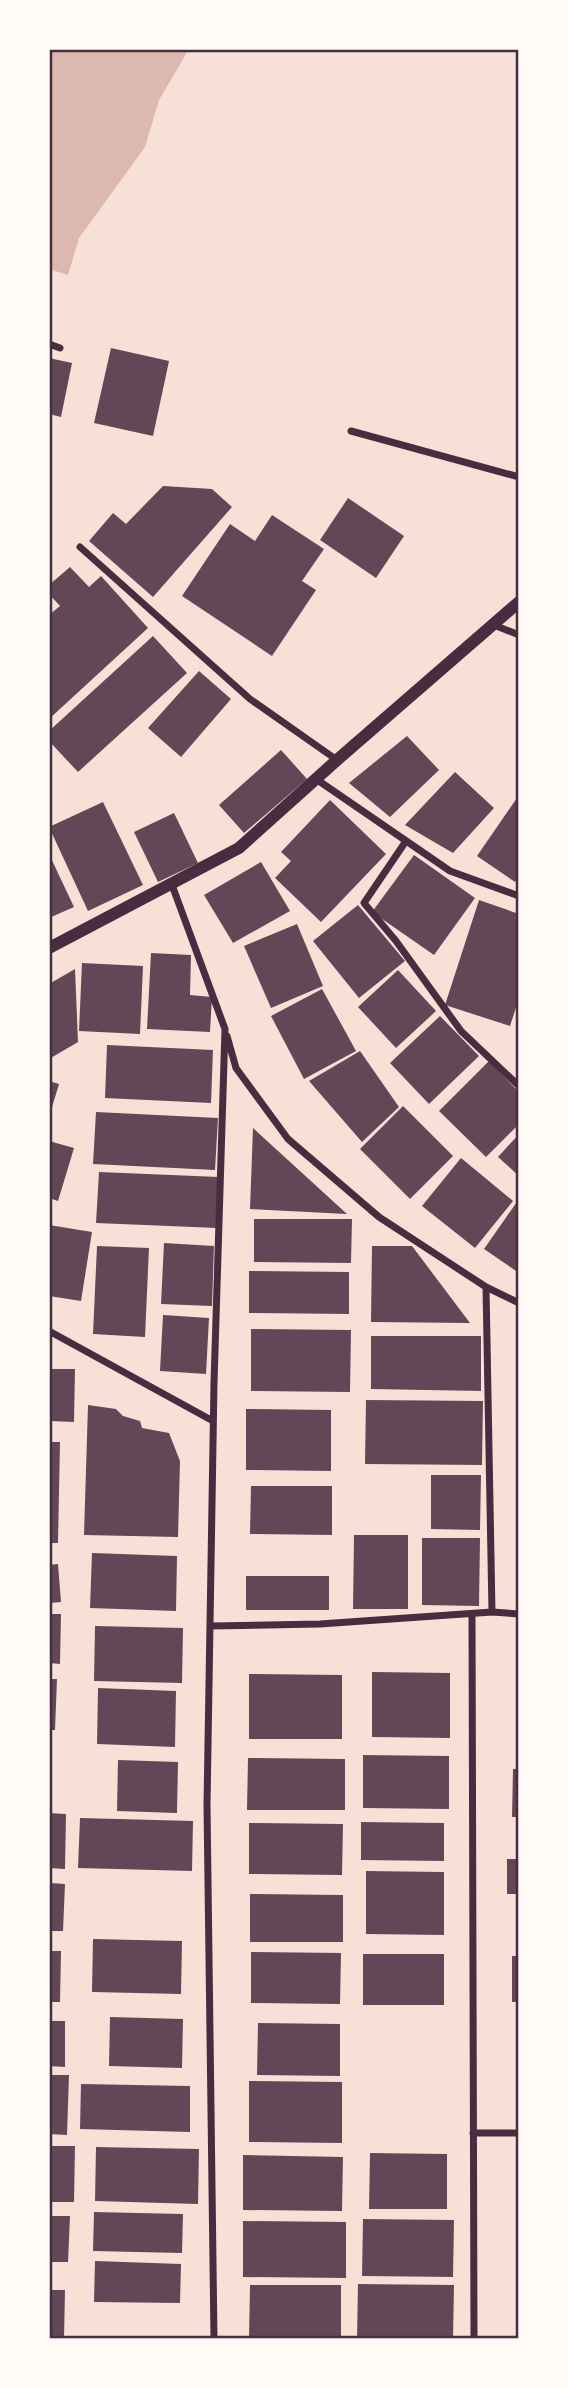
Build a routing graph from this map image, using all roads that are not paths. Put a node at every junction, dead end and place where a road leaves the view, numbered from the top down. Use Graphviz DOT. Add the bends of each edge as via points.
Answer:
graph roads {
  1 [pos="49,344"];
  2 [pos="60,348"];
  3 [pos="351,431"];
  4 [pos="519,477"];
  5 [pos="80,547"];
  6 [pos="519,602"];
  7 [pos="492,624"];
  8 [pos="519,635"];
  9 [pos="337,760"];
  10 [pos="316,779"];
  11 [pos="406,841"];
  12 [pos="172,885"];
  13 [pos="519,896"];
  14 [pos="49,948"];
  15 [pos="225,1029"];
  16 [pos="519,1086"];
  17 [pos="486,1287"];
  18 [pos="519,1303"];
  19 [pos="49,1331"];
  20 [pos="213,1421"];
  21 [pos="492,1612"];
  22 [pos="472,1614"];
  23 [pos="519,1614"];
  24 [pos="210,1626"];
  25 [pos="473,2133"];
  26 [pos="519,2133"];
  27 [pos="214,2339"];
  28 [pos="474,2339"];
  1 -- 2 [label="street"];
  3 -- 4 [label="street"];
  5 -- 9 [label="street" via="250,699"];
  6 -- 7 [label="street"];
  7 -- 8 [label="street"];
  7 -- 9 [label="street"];
  9 -- 10 [label="street"];
  10 -- 11 [label="street"];
  10 -- 12 [label="street" via="239,848"];
  11 -- 13 [label="street" via="450,872"];
  11 -- 16 [label="street" via="364,903 461,1031"];
  12 -- 14 [label="street"];
  12 -- 15 [label="street"];
  15 -- 17 [label="street" via="236,1068 288,1139 379,1217"];
  15 -- 20 [label="street"];
  17 -- 18 [label="street"];
  17 -- 21 [label="street"];
  19 -- 20 [label="street"];
  20 -- 24 [label="street"];
  21 -- 22 [label="street"];
  21 -- 23 [label="street"];
  22 -- 24 [label="street"];
  22 -- 25 [label="street"];
  24 -- 27 [label="street" via="207,1805"];
  25 -- 26 [label="street"];
  25 -- 28 [label="street"];
}
